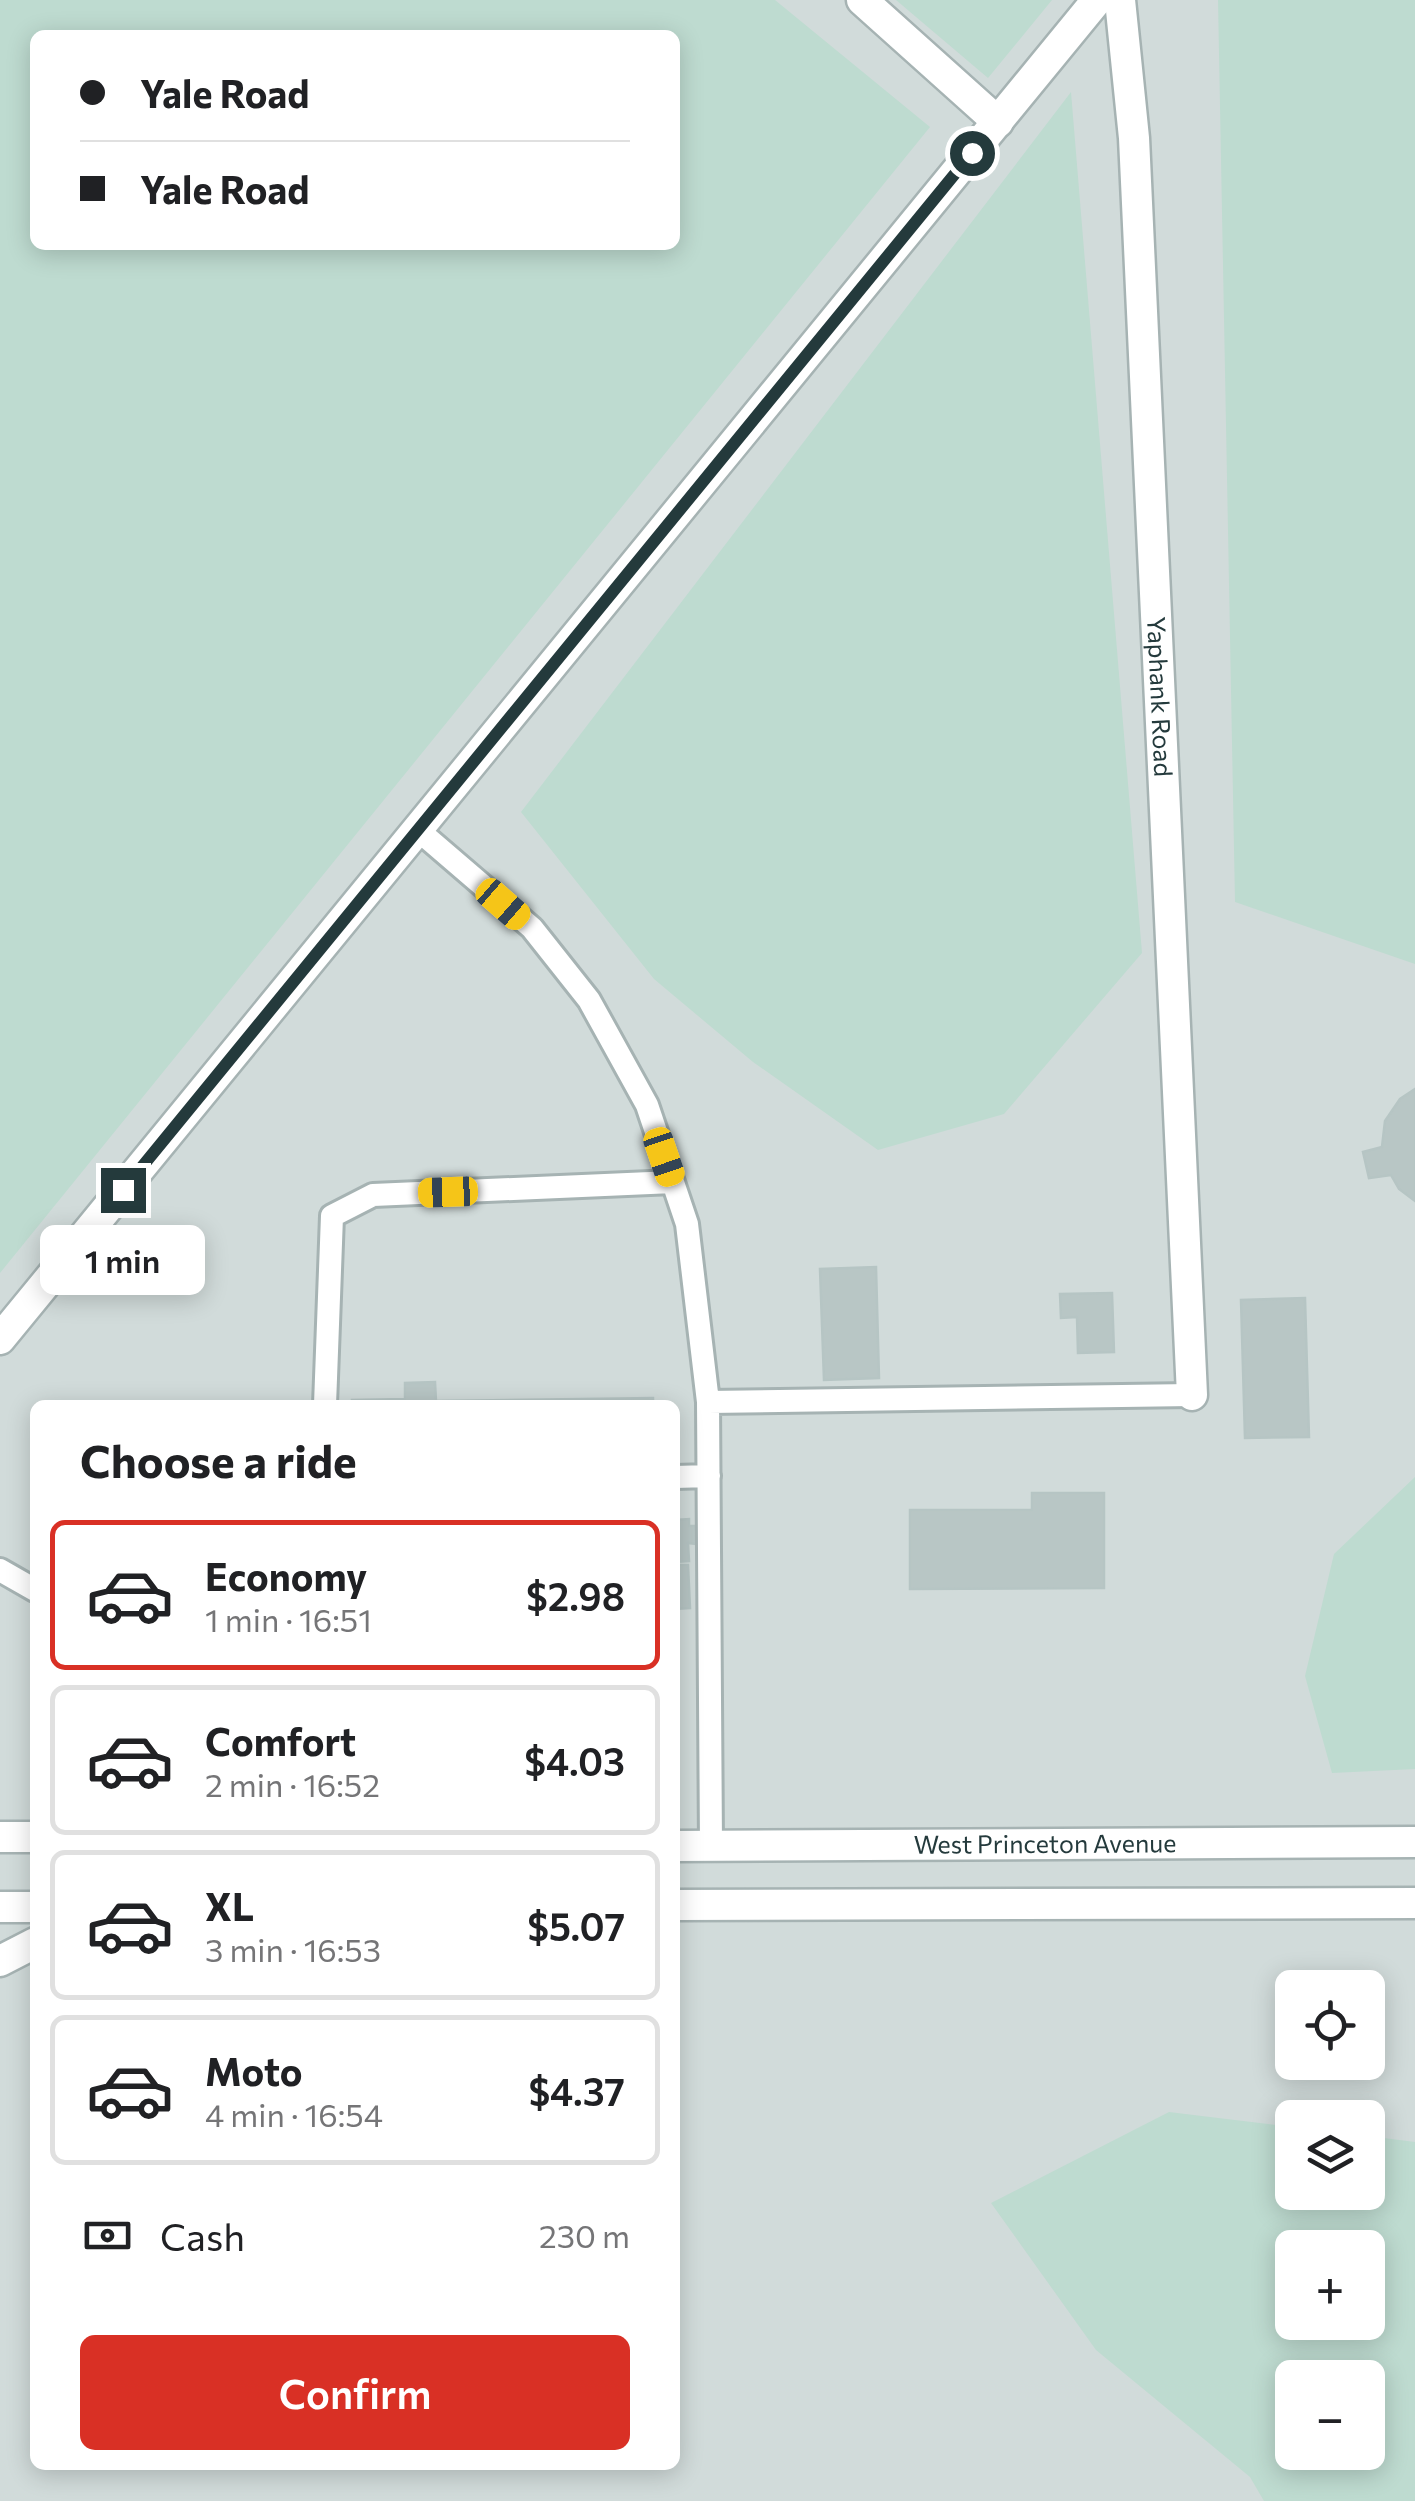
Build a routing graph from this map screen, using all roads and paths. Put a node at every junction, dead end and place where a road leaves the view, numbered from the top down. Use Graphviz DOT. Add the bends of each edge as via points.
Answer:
graph roads {
  1 [pos="862,0"];
  2 [pos="1097,0"];
  3 [pos="1120,0"];
  4 [pos="998,122"];
  5 [pos="418,830"];
  6 [pos="673,1182"];
  7 [pos="0,1339"];
  8 [pos="1192,1395"];
  9 [pos="325,1400"];
  10 [pos="708,1402"];
  11 [pos="680,1476"];
  12 [pos="709,1476"];
  13 [pos="0,1570"];
  14 [pos="30,1587"];
  15 [pos="0,1837"];
  16 [pos="30,1838"];
  17 [pos="1415,1842"];
  18 [pos="680,1846"];
  19 [pos="711,1846"];
  20 [pos="1415,1903"];
  21 [pos="680,1905"];
  22 [pos="0,1907"];
  23 [pos="30,1907"];
  24 [pos="30,1946"];
  25 [pos="0,1961"];
  1 -- 4 [label="street"];
  2 -- 4 [label="street"];
  3 -- 8 [label="street, Yaphank Road" via="1134,138"];
  4 -- 5 [label="street"];
  5 -- 6 [label="lane" via="532,928 589,1000 647,1105"];
  5 -- 7 [label="street"];
  6 -- 9 [label="lane" via="374,1195 332,1216"];
  6 -- 10 [label="lane" via="687,1224"];
  8 -- 10 [label="lane"];
  10 -- 12 [label="lane"];
  11 -- 12 [label="lane"];
  12 -- 19 [label="lane"];
  13 -- 14 [label="lane"];
  15 -- 16 [label="street"];
  17 -- 19 [label="street, West Princeton Avenue"];
  18 -- 19 [label="street, West Princeton Avenue"];
  20 -- 21 [label="street"];
  22 -- 23 [label="street"];
  24 -- 25 [label="street"];
}
